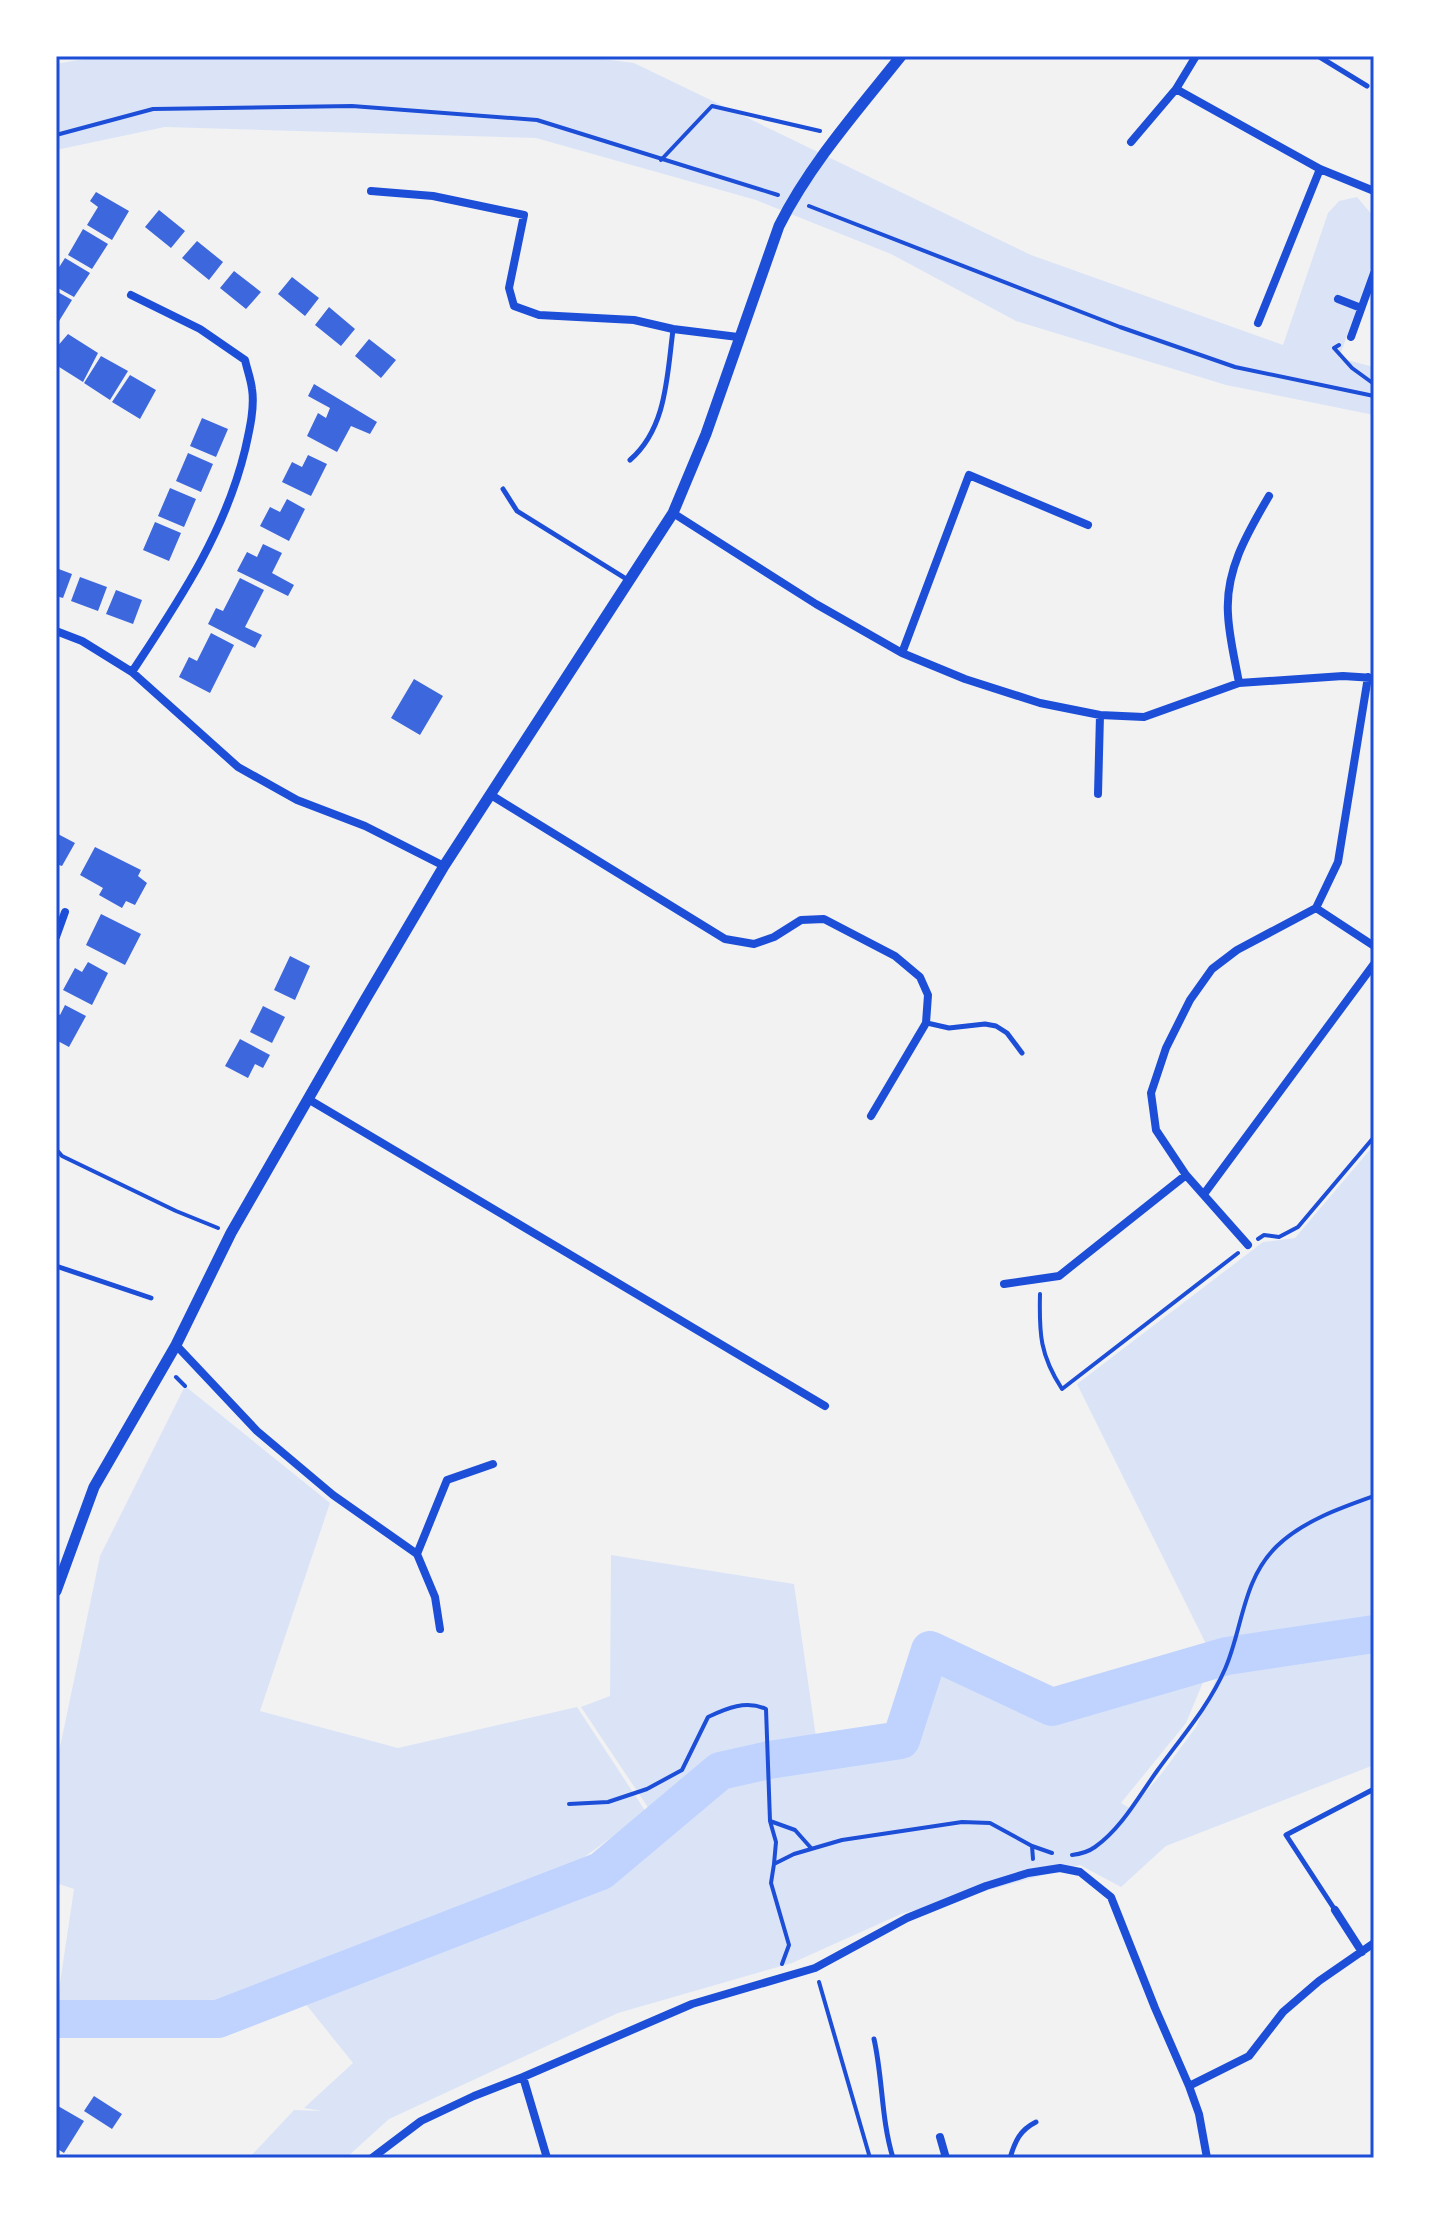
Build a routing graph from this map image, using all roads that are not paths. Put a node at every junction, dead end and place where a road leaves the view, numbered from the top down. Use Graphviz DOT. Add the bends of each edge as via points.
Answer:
graph roads {
  1 [pos="901,56"];
  2 [pos="1196,56"];
  3 [pos="1318,56"];
  4 [pos="1367,86"];
  5 [pos="1176,89"];
  6 [pos="1131,142"];
  7 [pos="1320,169"];
  8 [pos="371,191"];
  9 [pos="1374,191"];
  10 [pos="1374,273"];
  11 [pos="131,295"];
  12 [pos="1338,299"];
  13 [pos="1361,308"];
  14 [pos="1258,323"];
  15 [pos="673,329"];
  16 [pos="738,337"];
  17 [pos="1351,337"];
  18 [pos="630,460"];
  19 [pos="503,489"];
  20 [pos="1269,496"];
  21 [pos="673,513"];
  22 [pos="1088,525"];
  23 [pos="629,580"];
  24 [pos="56,631"];
  25 [pos="902,653"];
  26 [pos="132,672"];
  27 [pos="1371,678"];
  28 [pos="1239,683"];
  29 [pos="1100,715"];
  30 [pos="1098,794"];
  31 [pos="491,795"];
  32 [pos="444,866"];
  33 [pos="1316,908"];
  34 [pos="65,912"];
  35 [pos="56,937"];
  36 [pos="1374,946"];
  37 [pos="1374,964"];
  38 [pos="926,1023"];
  39 [pos="1022,1053"];
  40 [pos="308,1099"];
  41 [pos="871,1116"];
  42 [pos="1186,1175"];
  43 [pos="1204,1194"];
  44 [pos="1248,1245"];
  45 [pos="56,1266"];
  46 [pos="1004,1284"];
  47 [pos="151,1298"];
  48 [pos="176,1345"];
  49 [pos="825,1406"];
  50 [pos="493,1464"];
  51 [pos="417,1554"];
  52 [pos="58,1573"];
  53 [pos="56,1591"];
  54 [pos="440,1629"];
  55 [pos="1374,1789"];
  56 [pos="1335,1910"];
  57 [pos="1374,1943"];
  58 [pos="1362,1952"];
  59 [pos="874,2039"];
  60 [pos="523,2077"];
  61 [pos="1189,2086"];
  62 [pos="1036,2122"];
  63 [pos="940,2137"];
  64 [pos="372,2158"];
  65 [pos="547,2158"];
  66 [pos="893,2158"];
  67 [pos="946,2158"];
  68 [pos="1010,2158"];
  69 [pos="1207,2158"];
  1 -- 16 [label="street" via="792,199"];
  2 -- 5 [label="street"];
  3 -- 4 [label="lane"];
  5 -- 6 [label="street"];
  5 -- 7 [label="street"];
  7 -- 9 [label="street"];
  7 -- 14 [label="street"];
  8 -- 15 [label="street" via="433,196 524,215 509,288 514,306 539,315 634,320"];
  10 -- 13 [label="street"];
  11 -- 26 [label="street" via="200,329 245,360 253,391 236,485 212,541"];
  12 -- 13 [label="street"];
  13 -- 17 [label="street"];
  15 -- 16 [label="street"];
  15 -- 18 [label="lane" via="653,432"];
  16 -- 21 [label="street"];
  19 -- 23 [label="lane" via="517,511"];
  20 -- 28 [label="street" via="1242,541 1230,581 1227,613"];
  21 -- 23 [label="street"];
  21 -- 25 [label="street"];
  22 -- 25 [label="street" via="969,475"];
  23 -- 31 [label="street"];
  24 -- 26 [label="street"];
  25 -- 29 [label="street" via="1040,703"];
  26 -- 32 [label="street" via="238,767 297,800 365,826"];
  27 -- 28 [label="street"];
  27 -- 33 [label="street" via="1338,862"];
  28 -- 29 [label="street" via="1144,717"];
  29 -- 30 [label="street"];
  31 -- 32 [label="street"];
  31 -- 38 [label="street" via="725,939 754,944 801,920 824,919 895,956 920,977 928,995"];
  32 -- 40 [label="street"];
  33 -- 36 [label="street"];
  33 -- 42 [label="street" via="1212,969 1166,1048 1151,1093 1156,1130"];
  34 -- 35 [label="street"];
  37 -- 43 [label="street"];
  38 -- 39 [label="lane" via="949,1028 996,1026"];
  38 -- 41 [label="street"];
  40 -- 48 [label="street" via="231,1233"];
  40 -- 49 [label="street"];
  42 -- 43 [label="street"];
  42 -- 46 [label="street" via="1059,1276"];
  43 -- 44 [label="street"];
  45 -- 47 [label="lane"];
  48 -- 51 [label="street" via="257,1431 333,1495"];
  48 -- 52 [label="street" via="94,1487"];
  50 -- 51 [label="street" via="447,1480"];
  51 -- 54 [label="street" via="435,1597"];
  52 -- 53 [label="street"];
  55 -- 56 [label="lane" via="1286,1835"];
  56 -- 58 [label="street"];
  57 -- 58 [label="street"];
  58 -- 61 [label="street" via="1283,2012 1249,2056"];
  59 -- 66 [label="lane"];
  60 -- 61 [label="street" via="692,2004 815,1968 907,1918 972,1891 1060,1868 1080,1872 1111,1897"];
  60 -- 64 [label="street" via="421,2121"];
  60 -- 65 [label="street"];
  61 -- 69 [label="street"];
  62 -- 68 [label="lane" via="1015,2140"];
  63 -- 67 [label="street"];
}
